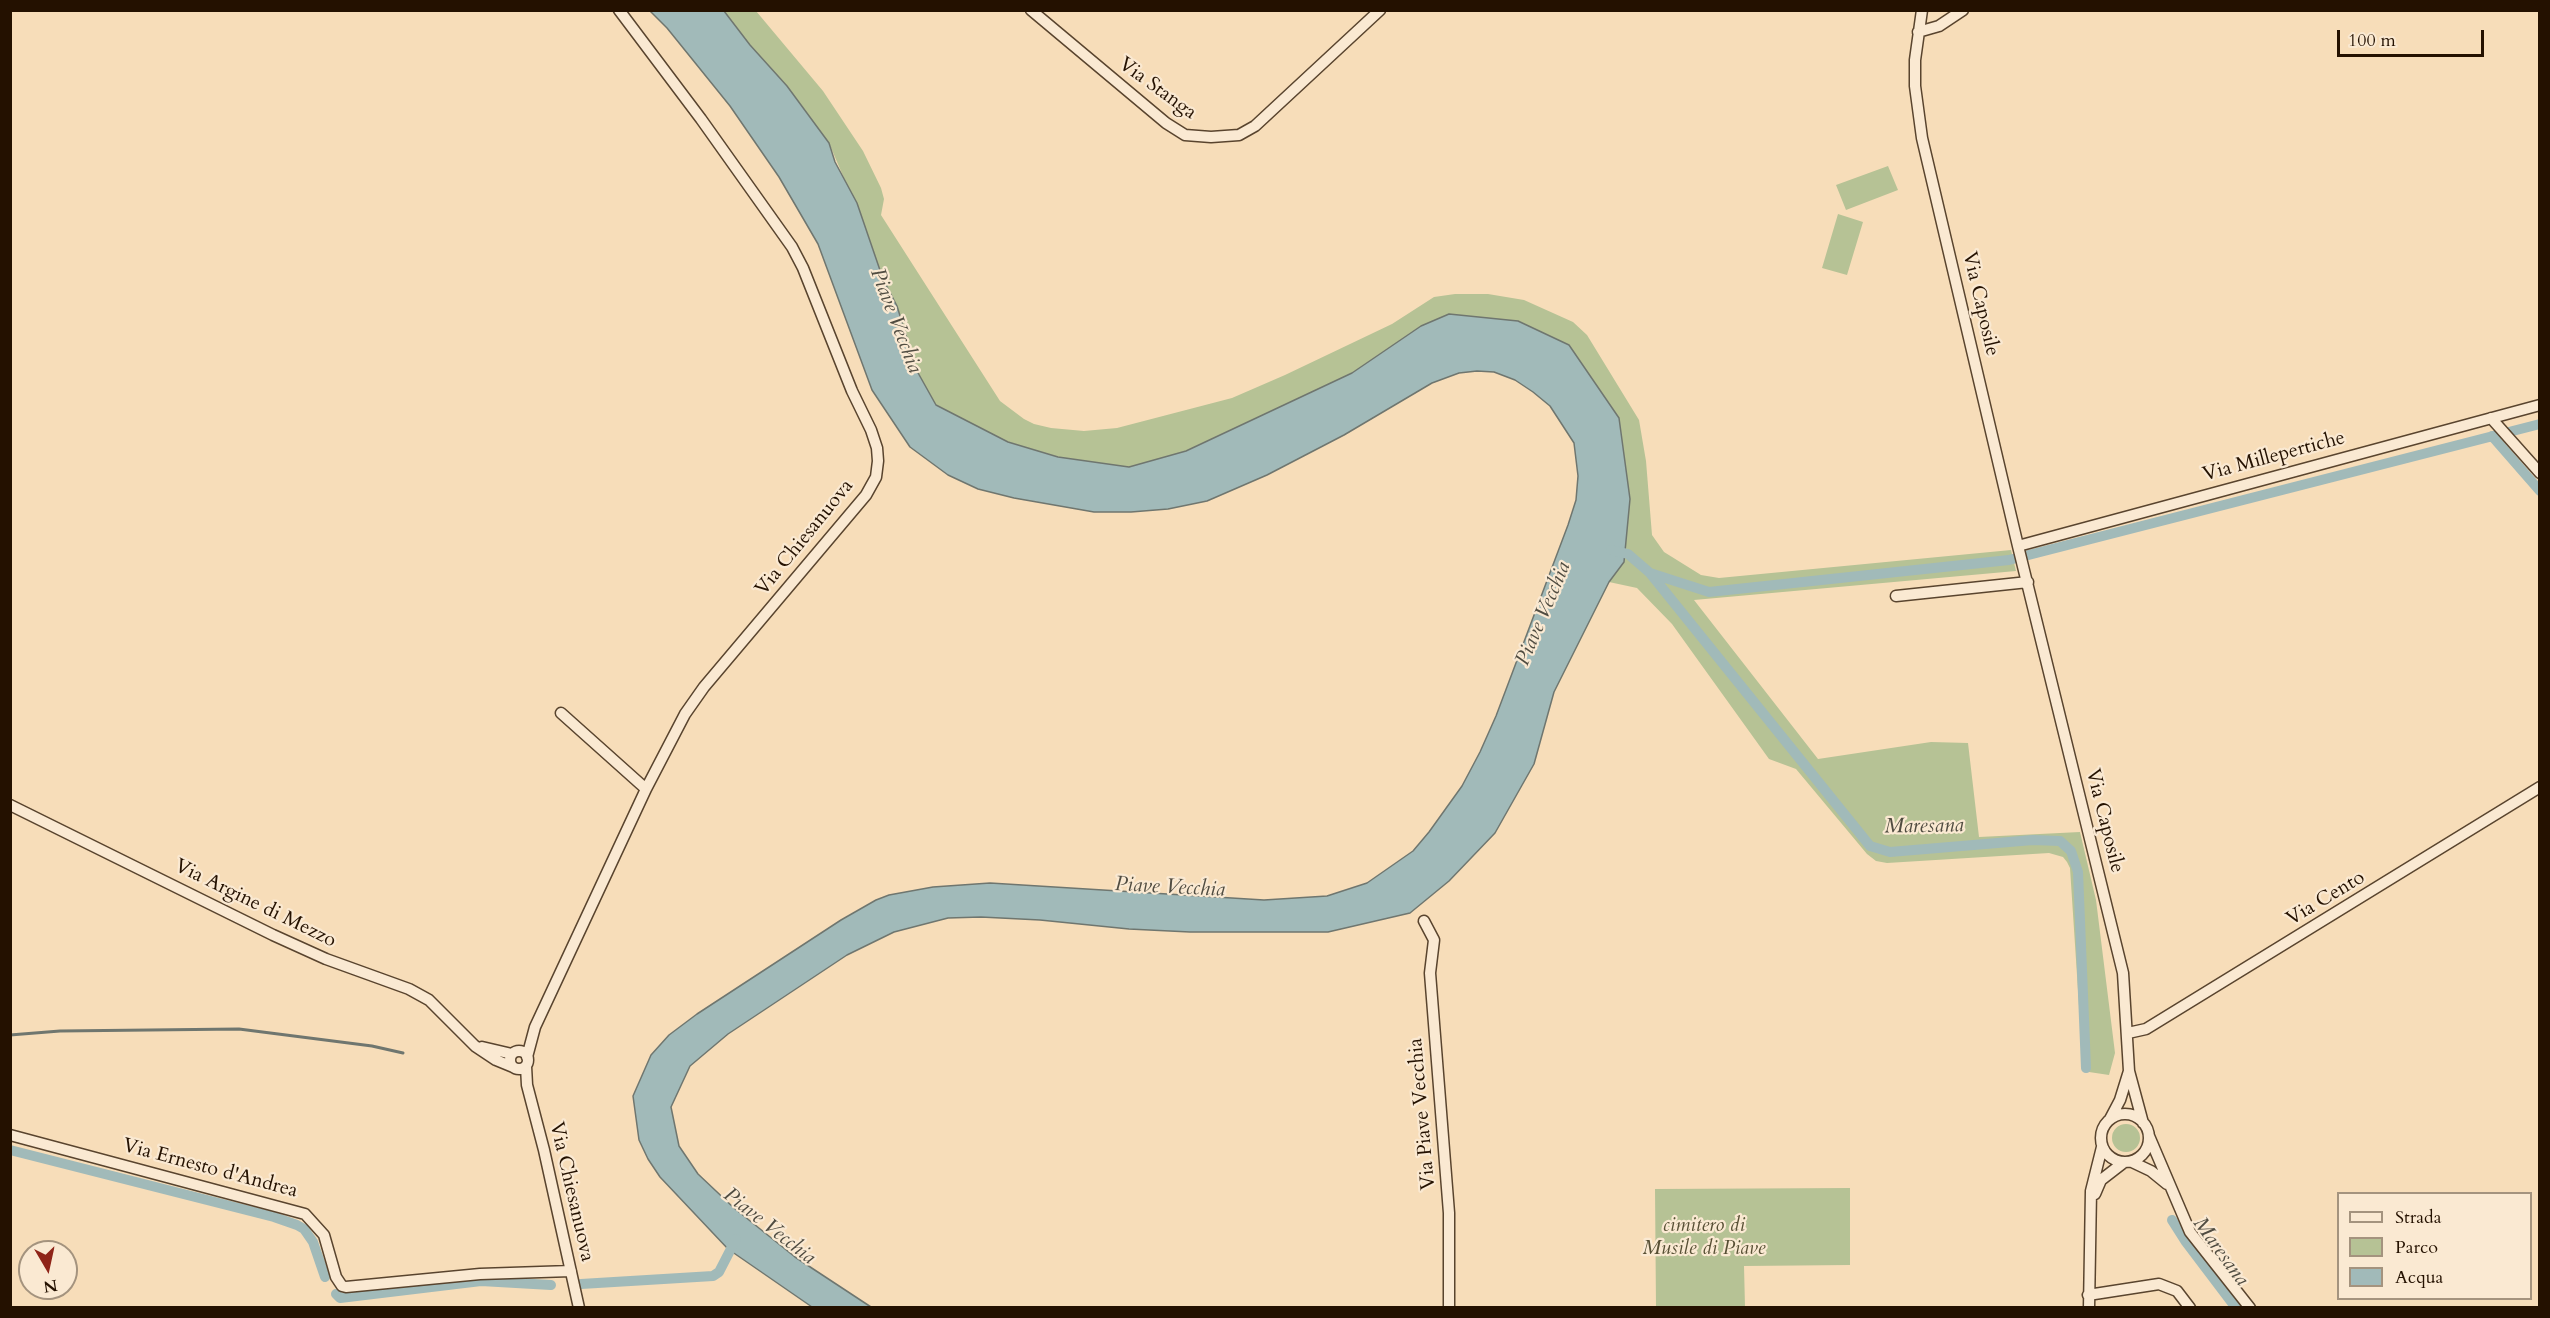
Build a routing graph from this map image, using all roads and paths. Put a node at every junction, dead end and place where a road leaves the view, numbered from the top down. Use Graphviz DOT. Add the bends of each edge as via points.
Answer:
graph roads {
  1 [pos="619,10"];
  2 [pos="1031,10"];
  3 [pos="1380,10"];
  4 [pos="1922,10"];
  5 [pos="1963,10"];
  6 [pos="1918,32"];
  7 [pos="2540,405"];
  8 [pos="2494,422"];
  9 [pos="2540,473"];
  10 [pos="2019,549"];
  11 [pos="2028,582"];
  12 [pos="1896,596"];
  13 [pos="561,713"];
  14 [pos="2540,787"];
  15 [pos="646,789"];
  16 [pos="10,805"];
  17 [pos="1424,921"];
  18 [pos="535,1028"];
  19 [pos="2128,1033"];
  20 [pos="476,1046"];
  21 [pos="513,1053"];
  22 [pos="520,1065"];
  23 [pos="2129,1071"];
  24 [pos="2110,1119"];
  25 [pos="2143,1123"];
  26 [pos="10,1135"];
  27 [pos="2149,1136"];
  28 [pos="2102,1147"];
  29 [pos="2127,1162"];
  30 [pos="2168,1185"];
  31 [pos="2092,1199"];
  32 [pos="571,1271"];
  33 [pos="2088,1295"];
  34 [pos="579,1308"];
  35 [pos="1449,1308"];
  36 [pos="2089,1308"];
  37 [pos="2190,1308"];
  38 [pos="2250,1308"];
  1 -- 15 [label="street, Via Chiesanuova" via="792,247 871,430 878,461 876,477 866,495 694,700"];
  2 -- 3 [label="street, Via Stanga" via="1166,123 1185,135 1211,137 1239,135 1255,126"];
  4 -- 6 [label="street, Via Caposile"];
  5 -- 6 [label="street" via="1939,26"];
  6 -- 10 [label="street, Via Caposile" via="1915,86 1922,138"];
  7 -- 8 [label="street, Via Millepertiche"];
  8 -- 9 [label="street"];
  8 -- 10 [label="street, Via Millepertiche"];
  10 -- 11 [label="street, Via Caposile"];
  11 -- 12 [label="street"];
  11 -- 19 [label="street, Via Caposile" via="2123,973"];
  13 -- 15 [label="street"];
  14 -- 19 [label="street, Via Cento" via="2146,1029"];
  15 -- 18 [label="street, Via Chiesanuova"];
  16 -- 20 [label="street, Via Argine di Mezzo" via="305,949 409,988 429,1000"];
  17 -- 35 [label="street, Via Piave Vecchia" via="1434,940 1430,973 1449,1213"];
  18 -- 21 [label="street, Via Chiesanuova"];
  18 -- 22 [label="street, Via Chiesanuova"];
  19 -- 23 [label="street, Via Caposile"];
  20 -- 21 [label="street"];
  20 -- 22 [label="street, Via Argine di Mezzo" via="496,1060"];
  21 -- 22 [label="street" via="510,1062"];
  22 -- 32 [label="street, Via Chiesanuova"];
  23 -- 24 [label="street, Via Caposile"];
  23 -- 25 [label="street, Via Caposile"];
  24 -- 25 [label="street" via="2127,1114"];
  24 -- 28 [label="street" via="2101,1133"];
  25 -- 27 [label="street"];
  26 -- 32 [label="street, Via Ernesto d'Andrea" via="305,1214 324,1235 336,1276 346,1287 480,1274"];
  27 -- 29 [label="street" via="2144,1153"];
  27 -- 30 [label="street"];
  28 -- 29 [label="street" via="2111,1159"];
  28 -- 31 [label="street"];
  29 -- 30 [label="street" via="2151,1171"];
  29 -- 31 [label="street" via="2101,1180"];
  30 -- 38 [label="street" via="2190,1232"];
  31 -- 33 [label="street"];
  32 -- 34 [label="street, Via Chiesanuova"];
  33 -- 36 [label="street"];
  33 -- 37 [label="street" via="2159,1284 2177,1291"];
}
